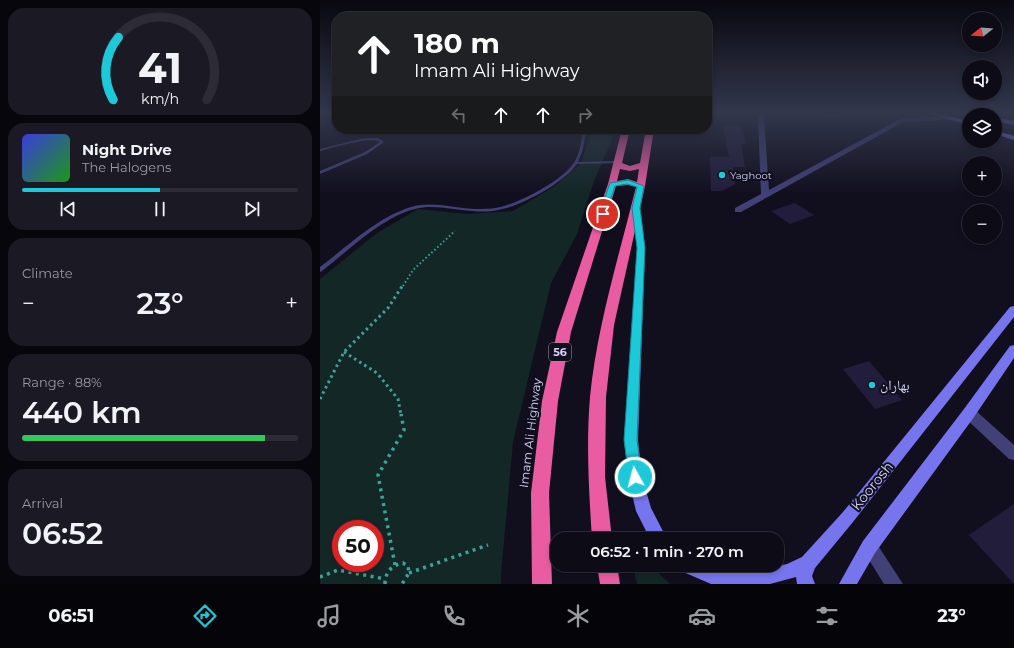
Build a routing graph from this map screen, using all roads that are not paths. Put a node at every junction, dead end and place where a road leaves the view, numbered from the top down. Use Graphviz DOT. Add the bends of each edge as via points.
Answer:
graph roads {
  1 [pos="359,140"];
  2 [pos="380,140"];
  3 [pos="582,140"];
  4 [pos="623,140"];
  5 [pos="648,140"];
  6 [pos="763,140"];
  7 [pos="861,140"];
  8 [pos="320,150"];
  9 [pos="575,163"];
  10 [pos="618,163"];
  11 [pos="644,165"];
  12 [pos="320,173"];
  13 [pos="612,184"];
  14 [pos="641,186"];
  15 [pos="766,194"];
  16 [pos="636,208"];
  17 [pos="738,210"];
  18 [pos="320,270"];
  19 [pos="1014,310"];
  20 [pos="1014,349"];
  21 [pos="969,413"];
  22 [pos="1014,454"];
  23 [pos="601,532"];
  24 [pos="655,532"];
  25 [pos="869,547"];
  26 [pos="808,563"];
  27 [pos="608,572"];
  28 [pos="703,572"];
  29 [pos="542,584"];
  30 [pos="610,584"];
  31 [pos="806,584"];
  32 [pos="848,584"];
  33 [pos="894,584"];
  1 -- 8 [label="lane"];
  2 -- 12 [label="lane" via="382,142 366,153"];
  3 -- 9 [label="lane"];
  4 -- 10 [label="highway, Imam Ali Highway / 56"];
  5 -- 11 [label="highway"];
  6 -- 15 [label="street"];
  7 -- 15 [label="street"];
  9 -- 10 [label="lane"];
  9 -- 18 [label="lane" via="568,172 550,185 506,207 471,210 444,205 420,206 404,211 382,224"];
  10 -- 11 [label="highway" via="629,169"];
  10 -- 13 [label="highway, Imam Ali Highway / 56"];
  11 -- 14 [label="highway"];
  13 -- 14 [label="highway" via="628,182"];
  13 -- 29 [label="highway, Imam Ali Highway / 56" via="564,332 550,401 540,493"];
  14 -- 16 [label="highway"];
  15 -- 17 [label="street"];
  16 -- 23 [label="highway" via="608,325 598,397 596,477"];
  16 -- 24 [label="main road" via="641,248 630,440 635,477 644,511"];
  19 -- 26 [label="main road, Koorosh" via="858,505"];
  20 -- 21 [label="main road"];
  21 -- 22 [label="street"];
  21 -- 25 [label="main road"];
  25 -- 32 [label="main road"];
  25 -- 33 [label="street"];
  26 -- 28 [label="main road, Koorosh" via="788,572 750,580 714,577"];
  26 -- 31 [label="main road" via="804,576"];
  27 -- 30 [label="highway"];
}
